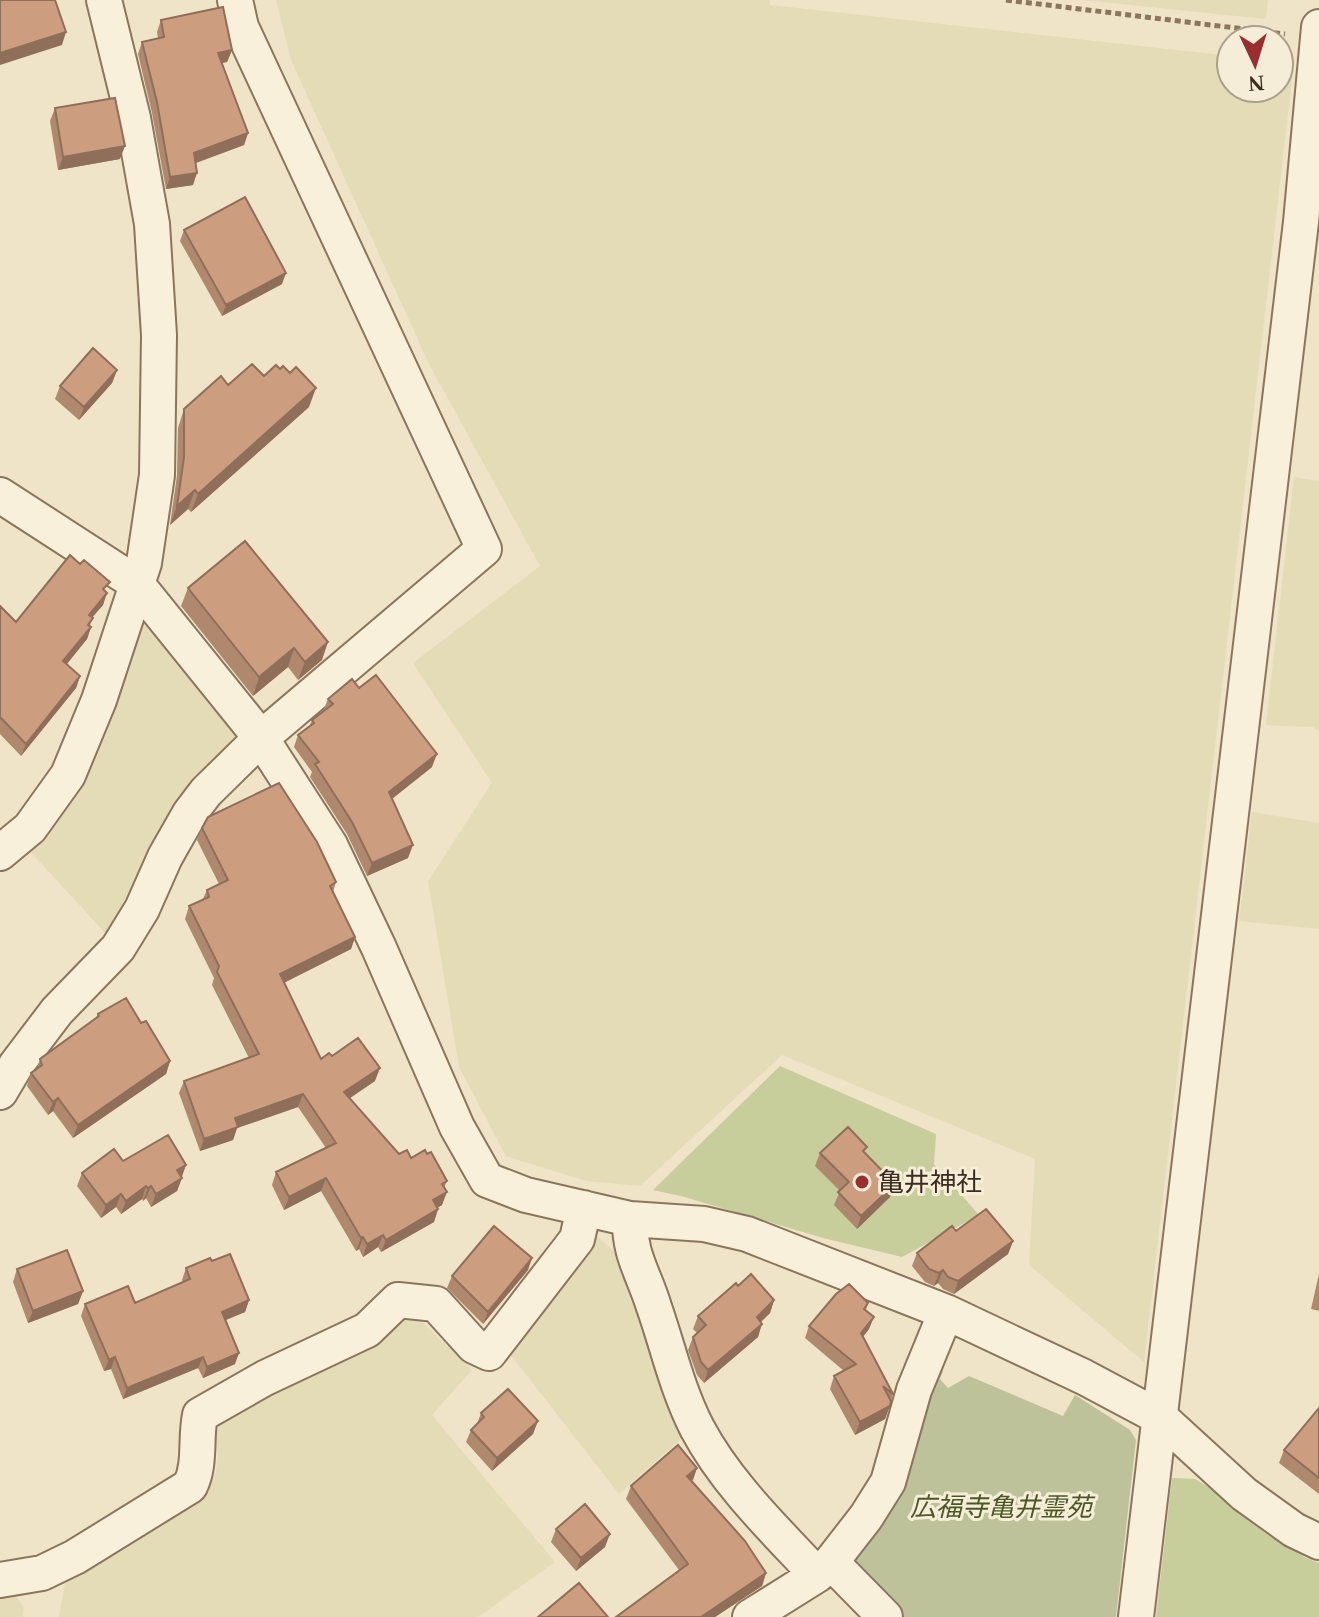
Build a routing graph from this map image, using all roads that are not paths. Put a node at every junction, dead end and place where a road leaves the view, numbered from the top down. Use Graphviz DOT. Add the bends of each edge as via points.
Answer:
graph roads {
  1 [pos="104,0"];
  2 [pos="235,0"];
  3 [pos="1318,32"];
  4 [pos="1310,223"];
  5 [pos="0,495"];
  6 [pos="136,583"];
  7 [pos="261,738"];
  8 [pos="0,853"];
  9 [pos="0,1092"];
  10 [pos="584,1208"];
  11 [pos="630,1219"];
  12 [pos="946,1312"];
  13 [pos="1161,1418"];
  14 [pos="1319,1542"];
  15 [pos="824,1568"];
  16 [pos="0,1580"];
  17 [pos="751,1617"];
  18 [pos="885,1617"];
  19 [pos="1136,1617"];
  1 -- 6 [label="street" via="152,224 159,335 157,475 144,563"];
  2 -- 7 [label="street" via="247,41 484,549"];
  3 -- 4 [label="street"];
  4 -- 13 [label="street"];
  5 -- 6 [label="street"];
  6 -- 7 [label="street"];
  6 -- 8 [label="street" via="99,700 68,775 30,828"];
  7 -- 9 [label="street" via="190,813 118,948 57,1011"];
  7 -- 10 [label="street" via="330,845 451,1113 487,1180"];
  10 -- 11 [label="street"];
  10 -- 16 [label="street" via="577,1239 489,1353 474,1346 436,1304 398,1300 367,1330 200,1415 197,1471 190,1486 75,1557 42,1573"];
  11 -- 12 [label="street" via="704,1224 747,1234"];
  11 -- 15 [label="street" via="629,1242 699,1430 735,1486"];
  12 -- 13 [label="street"];
  12 -- 15 [label="street" via="914,1390 888,1482"];
  13 -- 14 [label="street" via="1244,1494"];
  13 -- 19 [label="street"];
  15 -- 17 [label="street"];
  15 -- 18 [label="street"];
}
